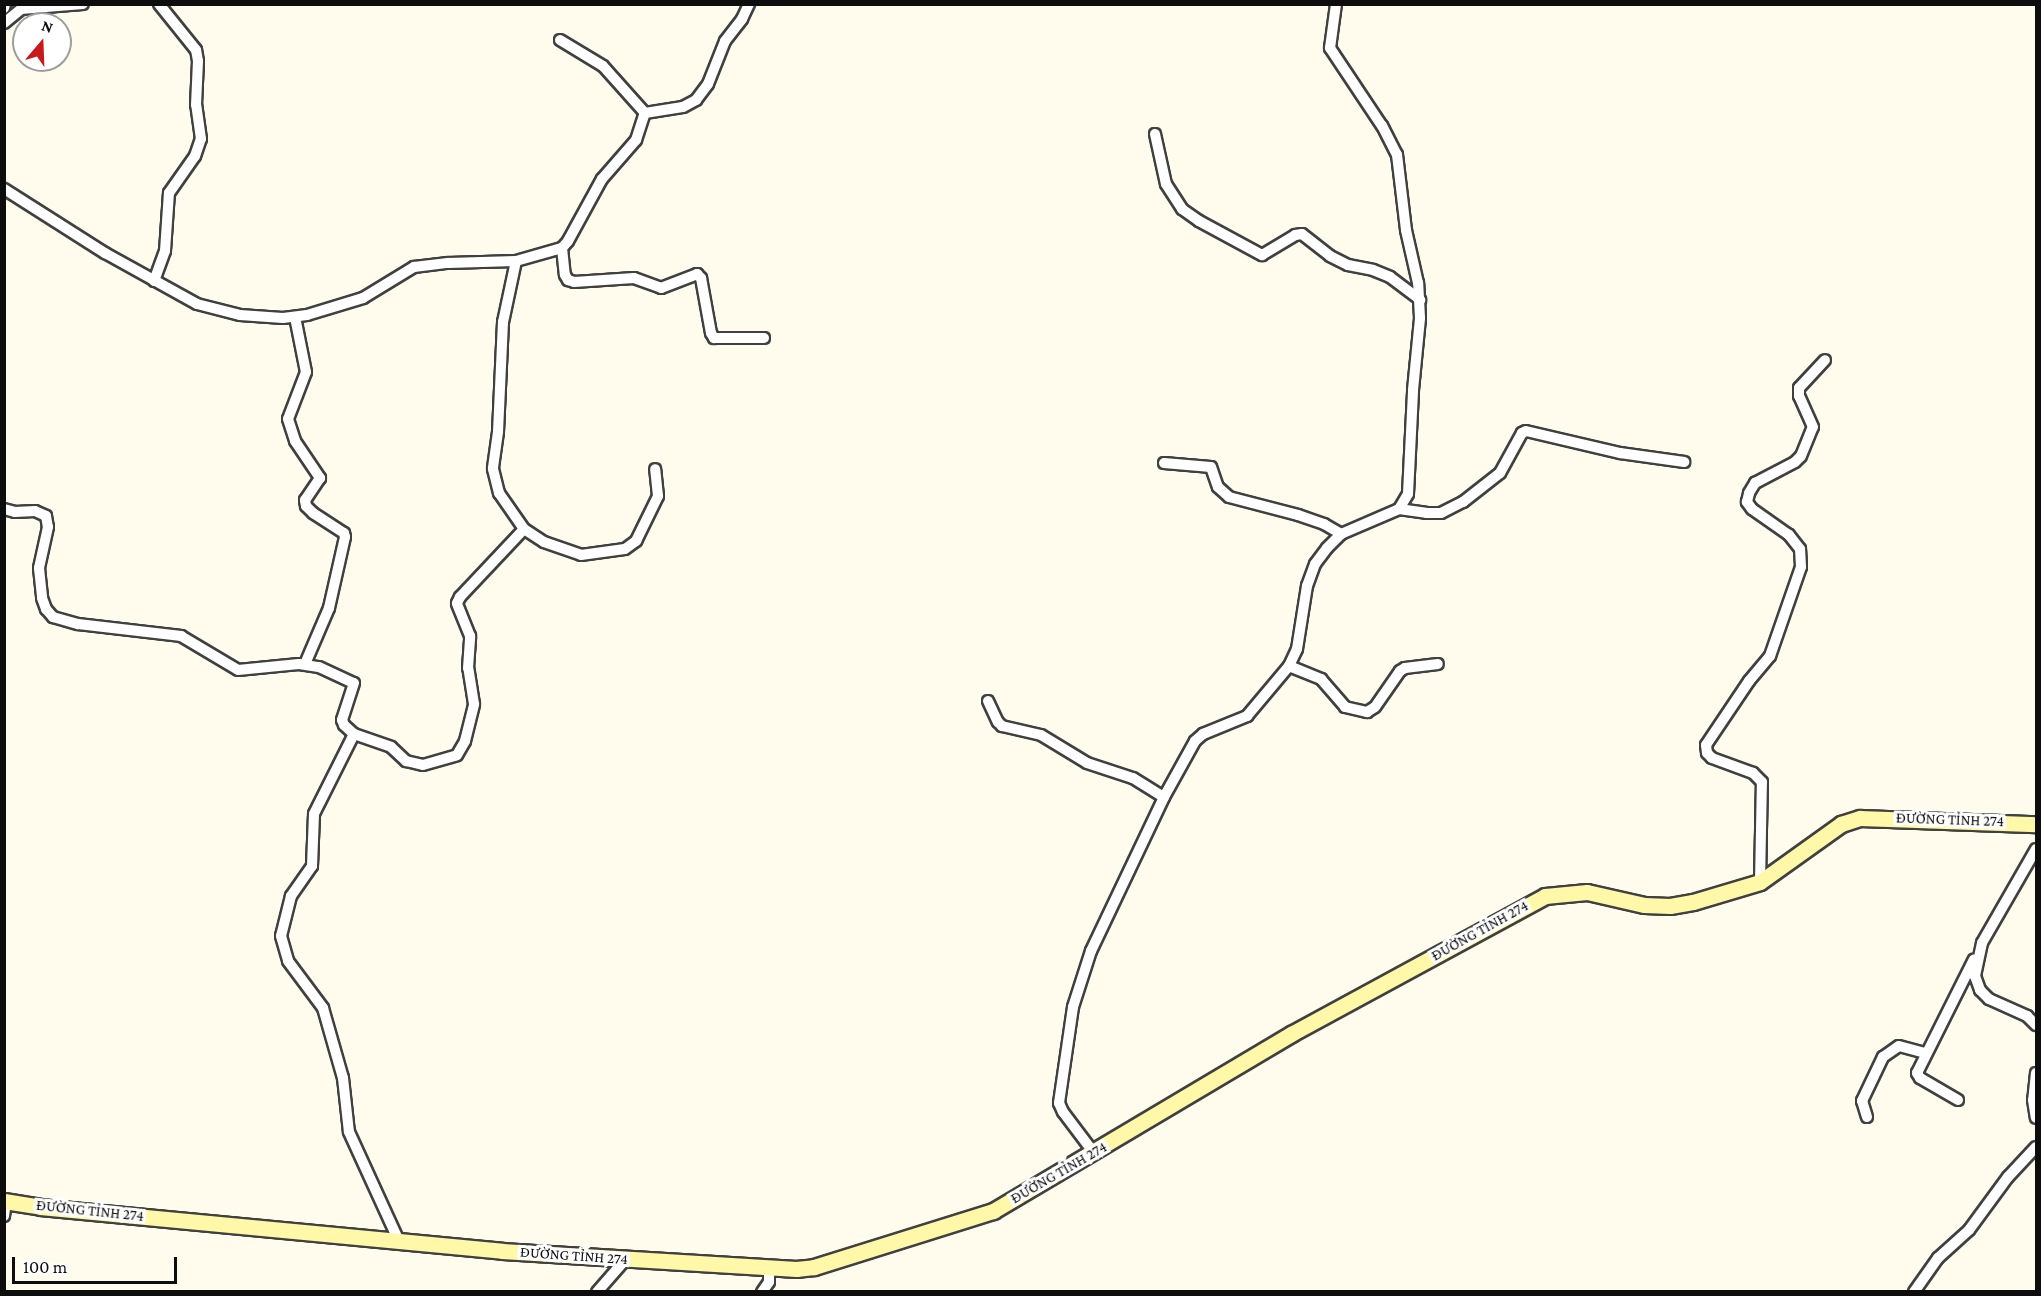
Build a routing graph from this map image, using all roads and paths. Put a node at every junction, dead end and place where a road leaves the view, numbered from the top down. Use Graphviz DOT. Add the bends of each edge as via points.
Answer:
graph roads {
  1 [pos="83,4"];
  2 [pos="159,4"];
  3 [pos="749,4"];
  4 [pos="1336,4"];
  5 [pos="4,23"];
  6 [pos="560,40"];
  7 [pos="645,113"];
  8 [pos="1155,134"];
  9 [pos="4,189"];
  10 [pos="562,248"];
  11 [pos="516,261"];
  12 [pos="154,280"];
  13 [pos="1420,300"];
  14 [pos="295,317"];
  15 [pos="764,338"];
  16 [pos="1826,360"];
  17 [pos="1684,462"];
  18 [pos="1164,463"];
  19 [pos="655,469"];
  20 [pos="4,509"];
  21 [pos="1399,509"];
  22 [pos="524,529"];
  23 [pos="1341,534"];
  24 [pos="305,664"];
  25 [pos="1438,664"];
  26 [pos="1289,666"];
  27 [pos="988,701"];
  28 [pos="354,734"];
  29 [pos="1164,797"];
  30 [pos="2037,824"];
  31 [pos="2037,849"];
  32 [pos="1760,882"];
  33 [pos="1982,943"];
  34 [pos="2037,1025"];
  35 [pos="1925,1053"];
  36 [pos="2037,1073"];
  37 [pos="1958,1100"];
  38 [pos="2035,1101"];
  39 [pos="1867,1117"];
  40 [pos="2037,1118"];
  41 [pos="2037,1147"];
  42 [pos="1094,1153"];
  43 [pos="5,1206"];
  44 [pos="398,1239"];
  45 [pos="625,1260"];
  46 [pos="769,1268"];
  47 [pos="765,1288"];
  48 [pos="597,1292"];
  49 [pos="778,1292"];
  50 [pos="1914,1292"];
  1 -- 5 [label="street" via="21,9"];
  2 -- 12 [label="street" via="196,50 196,105 201,139 195,156 169,193 165,250"];
  3 -- 7 [label="street" via="725,41 708,84 696,100 691,105"];
  4 -- 13 [label="street" via="1330,48 1397,155"];
  6 -- 7 [label="street" via="603,66"];
  7 -- 10 [label="street" via="636,140 602,179"];
  8 -- 13 [label="street" via="1166,184 1182,209 1199,221 1262,255 1302,234 1330,256 1348,266 1390,277"];
  9 -- 12 [label="street" via="105,254"];
  10 -- 11 [label="street"];
  10 -- 15 [label="street" via="565,275 573,282 634,278 661,288 697,274 714,338"];
  11 -- 14 [label="street" via="414,267 363,298"];
  11 -- 22 [label="street" via="503,322 493,469 499,493"];
  12 -- 14 [label="street" via="180,297 219,311"];
  13 -- 21 [label="street" via="1408,494"];
  14 -- 24 [label="street" via="306,372 288,419 295,441 320,478 305,500 306,506 345,533 329,608"];
  16 -- 32 [label="street" via="1799,388 1813,427 1801,456 1755,483 1749,493 1752,509 1790,535 1800,549 1801,567 1770,656 1706,745 1712,758 1753,772 1762,782"];
  17 -- 21 [label="street" via="1620,453 1526,431 1500,473 1463,502 1441,513"];
  18 -- 23 [label="street" via="1211,467 1218,487 1229,497 1298,515"];
  19 -- 22 [label="street" via="658,496 636,541 625,549 574,554"];
  20 -- 24 [label="street" via="41,512 48,521 39,568 42,598 53,617 78,624 181,636 238,670"];
  21 -- 23 [label="street"];
  22 -- 28 [label="street" via="457,603 470,636 468,668 474,696 465,741 457,755 414,765 384,743"];
  23 -- 26 [label="street" via="1315,564 1307,586 1297,649"];
  24 -- 28 [label="street" via="354,683 342,720"];
  25 -- 26 [label="street" via="1400,671 1376,707 1367,712 1345,707 1321,679"];
  26 -- 29 [label="street" via="1246,716 1195,741"];
  27 -- 29 [label="street" via="1002,726 1041,735 1087,763 1133,778"];
  28 -- 44 [label="street" via="314,814 312,866 291,896 281,936 288,961 323,1008 343,1078 348,1132"];
  29 -- 42 [label="street" via="1091,951 1073,1006 1059,1103"];
  30 -- 32 [label="main road, ĐƯỜNG TỈNH 274" via="1860,818 1841,824"];
  31 -- 33 [label="street"];
  32 -- 42 [label="main road, ĐƯỜNG TỈNH 274" via="1670,906 1587,891 1545,896 1291,1034"];
  33 -- 34 [label="street" via="1975,976 1980,990"];
  33 -- 35 [label="street"];
  35 -- 37 [label="street" via="1918,1066 1920,1078"];
  35 -- 39 [label="street" via="1899,1046 1883,1057 1862,1101"];
  36 -- 38 [label="street"];
  38 -- 40 [label="street"];
  41 -- 50 [label="street" via="2008,1177 1969,1230 1938,1258"];
  42 -- 46 [label="main road, ĐƯỜNG TỈNH 274" via="979,1218 814,1267"];
  43 -- 44 [label="main road, ĐƯỜNG TỈNH 274"];
  44 -- 45 [label="main road, ĐƯỜNG TỈNH 274"];
  45 -- 46 [label="main road, ĐƯỜNG TỈNH 274"];
  45 -- 48 [label="street"];
  46 -- 47 [label="street"];
  47 -- 49 [label="street"];
}
